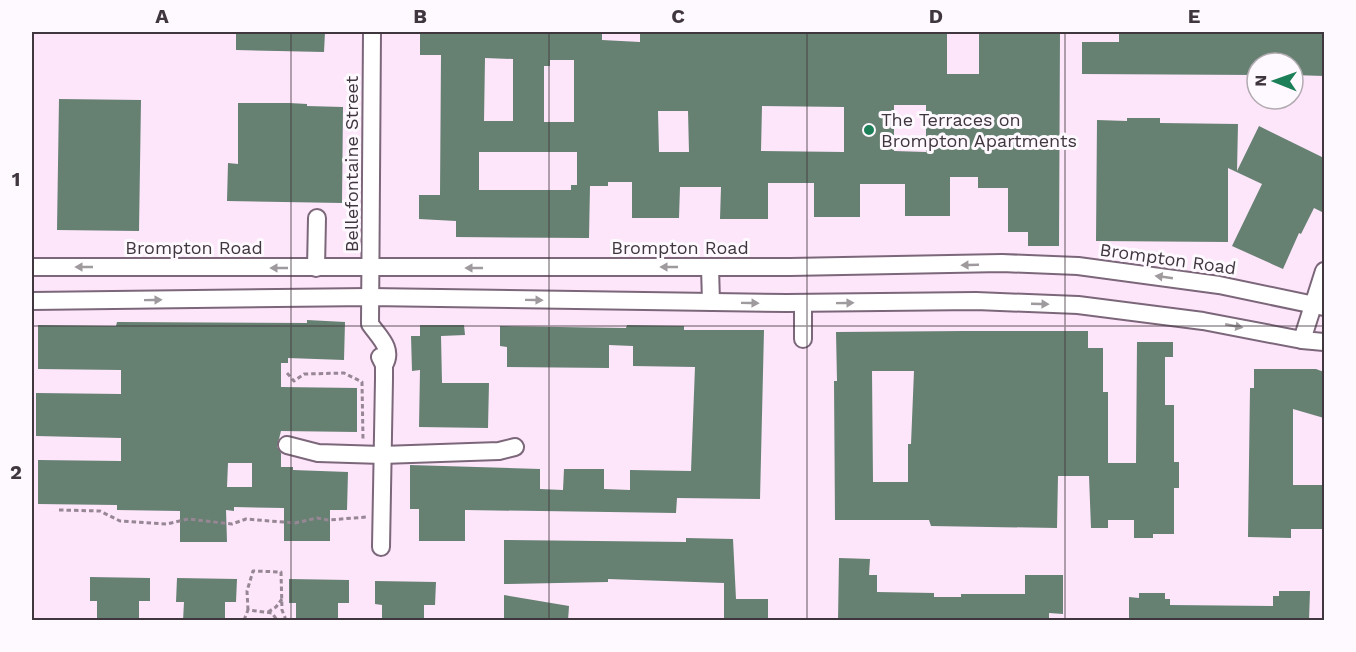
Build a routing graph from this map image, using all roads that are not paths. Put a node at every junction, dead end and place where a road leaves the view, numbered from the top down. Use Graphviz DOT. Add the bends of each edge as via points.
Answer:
graph roads {
  1 [pos="372,32"];
  2 [pos="317,218"];
  3 [pos="32,267"];
  4 [pos="710,267"];
  5 [pos="316,268"];
  6 [pos="371,268"];
  7 [pos="1324,271"];
  8 [pos="370,297"];
  9 [pos="32,301"];
  10 [pos="711,302"];
  11 [pos="803,303"];
  12 [pos="1319,305"];
  13 [pos="803,339"];
  14 [pos="1302,340"];
  15 [pos="1324,342"];
  16 [pos="287,445"];
  17 [pos="515,447"];
  18 [pos="382,455"];
  19 [pos="381,547"];
  1 -- 6 [label="street, Bellefontaine Street"];
  2 -- 5 [label="street"];
  5 -- 3 [label="street, Brompton Road, one-way"];
  4 -- 6 [label="street, Brompton Road, one-way"];
  4 -- 10 [label="street"];
  12 -- 4 [label="street, Brompton Road, one-way" via="1219,285 1078,266 1002,263"];
  5 -- 6 [label="street, Brompton Road"];
  6 -- 8 [label="street, Bellefontaine Street"];
  7 -- 12 [label="street"];
  9 -- 8 [label="street, one-way"];
  8 -- 10 [label="street, one-way"];
  8 -- 18 [label="street, Bellefontaine Street" via="370,324 384,343 380,349 384,365"];
  10 -- 11 [label="street, one-way"];
  11 -- 13 [label="street"];
  11 -- 14 [label="street, one-way" via="1078,305 1222,324"];
  12 -- 14 [label="street"];
  14 -- 15 [label="street"];
  16 -- 18 [label="street" via="318,453"];
  17 -- 18 [label="street" via="499,451"];
  18 -- 19 [label="street"];
}
